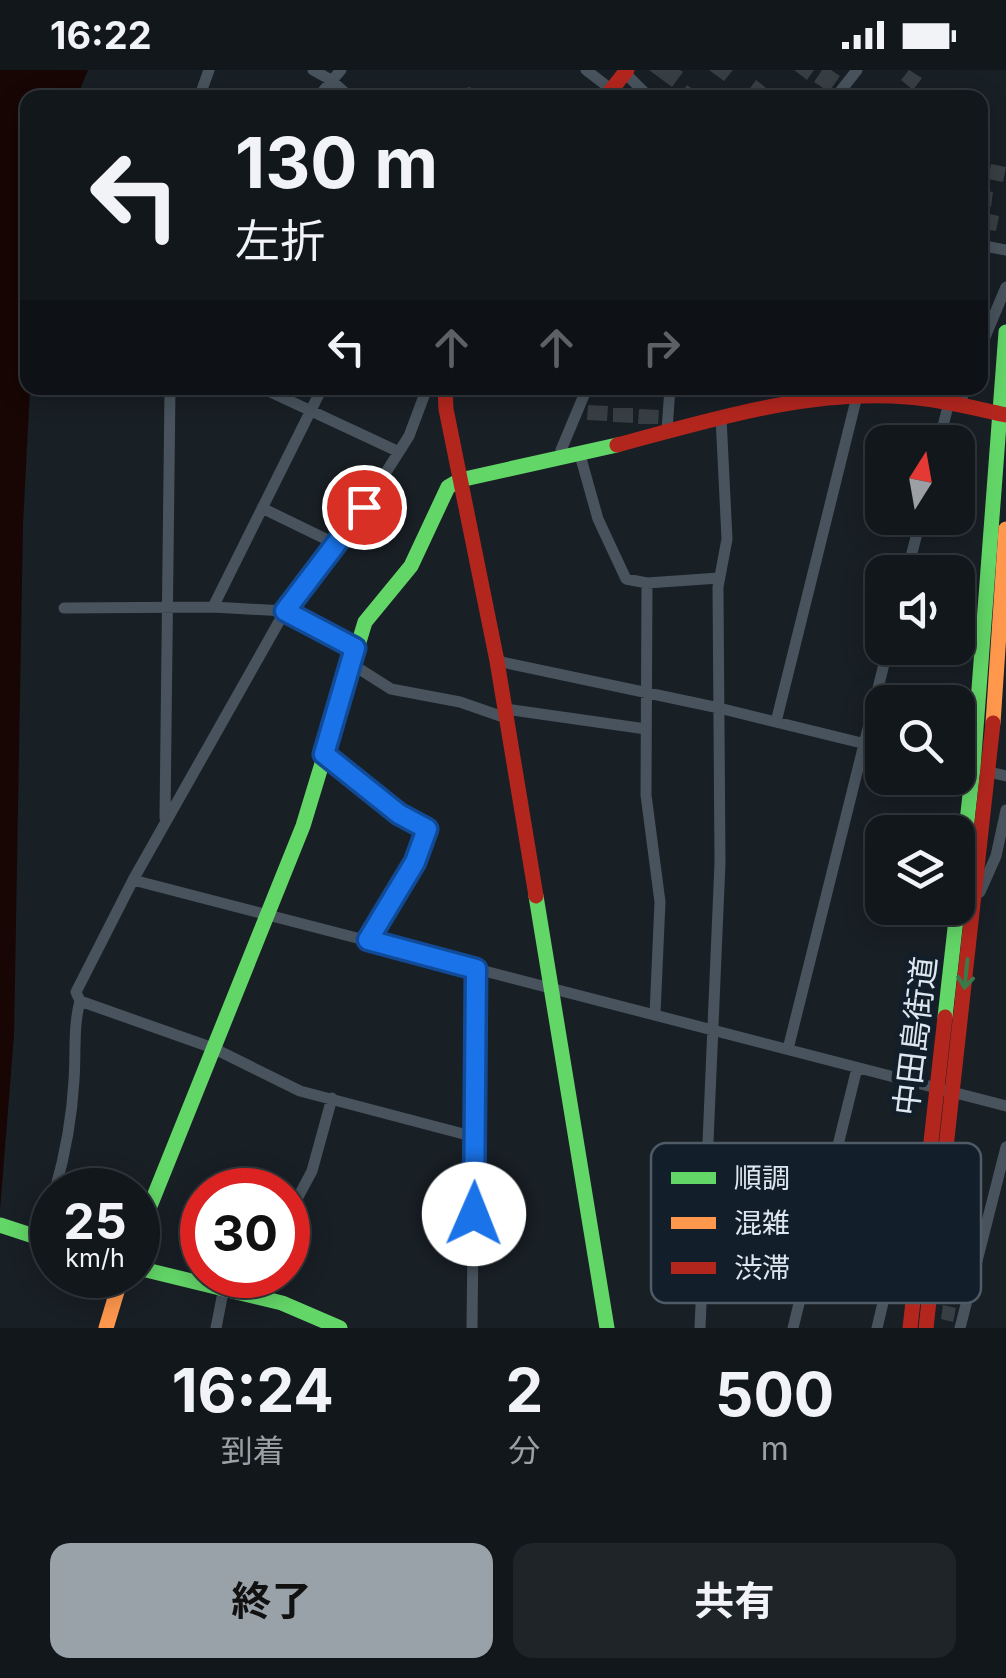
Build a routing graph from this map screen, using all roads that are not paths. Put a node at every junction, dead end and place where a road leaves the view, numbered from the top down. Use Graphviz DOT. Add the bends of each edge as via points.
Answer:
graph roads {
  1 [pos="312,70"];
  2 [pos="341,70"];
  3 [pos="586,70"];
  4 [pos="857,70"];
  5 [pos="626,71"];
  6 [pos="332,80"];
  7 [pos="324,90"];
  8 [pos="343,90"];
  9 [pos="604,90"];
  10 [pos="643,90"];
  11 [pos="841,90"];
  12 [pos="1006,287"];
  13 [pos="988,330"];
  14 [pos="1006,332"];
  15 [pos="170,395"];
  16 [pos="277,395"];
  17 [pos="319,395"];
  18 [pos="424,395"];
  19 [pos="445,395"];
  20 [pos="584,395"];
  21 [pos="670,395"];
  22 [pos="841,395"];
  23 [pos="857,395"];
  24 [pos="895,395"];
  25 [pos="961,395"];
  26 [pos="954,404"];
  27 [pos="311,411"];
  28 [pos="1003,415"];
  29 [pos="720,417"];
  30 [pos="946,425"];
  31 [pos="667,430"];
  32 [pos="397,452"];
  33 [pos="573,457"];
  34 [pos="460,480"];
  35 [pos="262,508"];
  36 [pos="1006,528"];
  37 [pos="336,544"];
  38 [pos="720,578"];
  39 [pos="646,583"];
  40 [pos="166,607"];
  41 [pos="213,607"];
  42 [pos="64,608"];
  43 [pos="285,611"];
  44 [pos="352,655"];
  45 [pos="497,662"];
  46 [pos="884,665"];
  47 [pos="646,694"];
  48 [pos="719,708"];
  49 [pos="506,714"];
  50 [pos="776,722"];
  51 [pos="646,729"];
  52 [pos="864,744"];
  53 [pos="324,754"];
  54 [pos="982,770"];
  55 [pos="1006,810"];
  56 [pos="165,822"];
  57 [pos="133,880"];
  58 [pos="975,887"];
  59 [pos="975,902"];
  60 [pos="266,914"];
  61 [pos="971,925"];
  62 [pos="368,940"];
  63 [pos="476,969"];
  64 [pos="551,987"];
  65 [pos="80,1001"];
  66 [pos="655,1014"];
  67 [pos="713,1029"];
  68 [pos="213,1048"];
  69 [pos="788,1050"];
  70 [pos="857,1068"];
  71 [pos="945,1090"];
  72 [pos="332,1098"];
  73 [pos="1006,1106"];
  74 [pos="476,1138"];
  75 [pos="708,1143"];
  76 [pos="839,1143"];
  77 [pos="936,1143"];
  78 [pos="941,1143"];
  79 [pos="1006,1147"];
  80 [pos="60,1168"];
  81 [pos="310,1176"];
  82 [pos="160,1181"];
  83 [pos="0,1224"];
  84 [pos="30,1234"];
  85 [pos="981,1245"];
  86 [pos="115,1298"];
  87 [pos="224,1298"];
  88 [pos="270,1298"];
  89 [pos="701,1303"];
  90 [pos="799,1303"];
  91 [pos="883,1303"];
  92 [pos="913,1303"];
  93 [pos="928,1303"];
  94 [pos="966,1303"];
  95 [pos="106,1328"];
  96 [pos="216,1328"];
  97 [pos="340,1328"];
  98 [pos="472,1328"];
  99 [pos="607,1328"];
  100 [pos="700,1328"];
  101 [pos="793,1328"];
  102 [pos="877,1328"];
  103 [pos="910,1328"];
  104 [pos="926,1328"];
  105 [pos="960,1328"];
  1 -- 6 [label="street"];
  2 -- 6 [label="street"];
  3 -- 9 [label="street"];
  4 -- 11 [label="street"];
  5 -- 10 [label="street"];
  6 -- 7 [label="street"];
  6 -- 8 [label="street"];
  12 -- 13 [label="street"];
  14 -- 28 [label="street, 中田島街道"];
  15 -- 40 [label="street"];
  16 -- 27 [label="street"];
  17 -- 27 [label="street"];
  18 -- 32 [label="street"];
  19 -- 34 [label="street"];
  20 -- 33 [label="street" via="562,450"];
  21 -- 31 [label="street"];
  22 -- 29 [label="street"];
  23 -- 50 [label="street"];
  24 -- 26 [label="street"];
  25 -- 26 [label="street"];
  26 -- 28 [label="street"];
  26 -- 30 [label="street"];
  27 -- 32 [label="street"];
  27 -- 35 [label="street"];
  28 -- 54 [label="street, 中田島街道"];
  29 -- 31 [label="street"];
  29 -- 38 [label="street" via="726,539"];
  31 -- 33 [label="street"];
  32 -- 37 [label="street"];
  33 -- 34 [label="street"];
  33 -- 39 [label="street" via="626,580"];
  34 -- 44 [label="street" via="448,487 411,566 365,622"];
  34 -- 45 [label="street"];
  35 -- 37 [label="street"];
  35 -- 41 [label="street"];
  36 -- 54 [label="street, 中田島街道"];
  37 -- 43 [label="street"];
  38 -- 39 [label="street"];
  38 -- 48 [label="street"];
  39 -- 47 [label="street"];
  40 -- 41 [label="street"];
  40 -- 42 [label="street"];
  40 -- 56 [label="street"];
  41 -- 43 [label="street"];
  43 -- 44 [label="street"];
  43 -- 56 [label="street"];
  44 -- 49 [label="street" via="390,689"];
  44 -- 53 [label="street"];
  45 -- 47 [label="street"];
  45 -- 49 [label="street"];
  46 -- 52 [label="street"];
  47 -- 48 [label="street"];
  47 -- 51 [label="street"];
  48 -- 50 [label="street"];
  48 -- 67 [label="street"];
  49 -- 51 [label="street"];
  49 -- 64 [label="street"];
  50 -- 52 [label="street"];
  51 -- 66 [label="street" via="646,795 660,902"];
  52 -- 69 [label="street"];
  53 -- 60 [label="street"];
  53 -- 62 [label="street" via="427,829"];
  54 -- 58 [label="street, 中田島街道"];
  54 -- 71 [label="street, 中田島街道"];
  55 -- 59 [label="street" via="996,856"];
  56 -- 57 [label="street"];
  57 -- 60 [label="street"];
  57 -- 65 [label="street" via="76,992"];
  60 -- 62 [label="street"];
  60 -- 68 [label="street"];
  61 -- 71 [label="street, 中田島街道, one-way"];
  62 -- 63 [label="street"];
  63 -- 64 [label="street"];
  63 -- 74 [label="street"];
  64 -- 66 [label="street"];
  64 -- 99 [label="street"];
  65 -- 68 [label="street"];
  65 -- 80 [label="street"];
  66 -- 67 [label="street"];
  67 -- 69 [label="street"];
  67 -- 75 [label="street"];
  68 -- 72 [label="street" via="300,1092"];
  68 -- 82 [label="street"];
  69 -- 70 [label="street"];
  70 -- 71 [label="street"];
  70 -- 76 [label="street"];
  71 -- 73 [label="street"];
  71 -- 77 [label="street, 中田島街道"];
  71 -- 78 [label="street, 中田島街道"];
  72 -- 74 [label="street"];
  72 -- 81 [label="street"];
  74 -- 98 [label="street"];
  79 -- 85 [label="street"];
  83 -- 84 [label="street"];
  86 -- 95 [label="street"];
  87 -- 96 [label="street"];
  88 -- 97 [label="street"];
  89 -- 100 [label="street"];
  90 -- 101 [label="street"];
  91 -- 102 [label="street"];
  92 -- 103 [label="street, 中田島街道"];
  93 -- 104 [label="street, 中田島街道"];
  94 -- 105 [label="street"];
}
